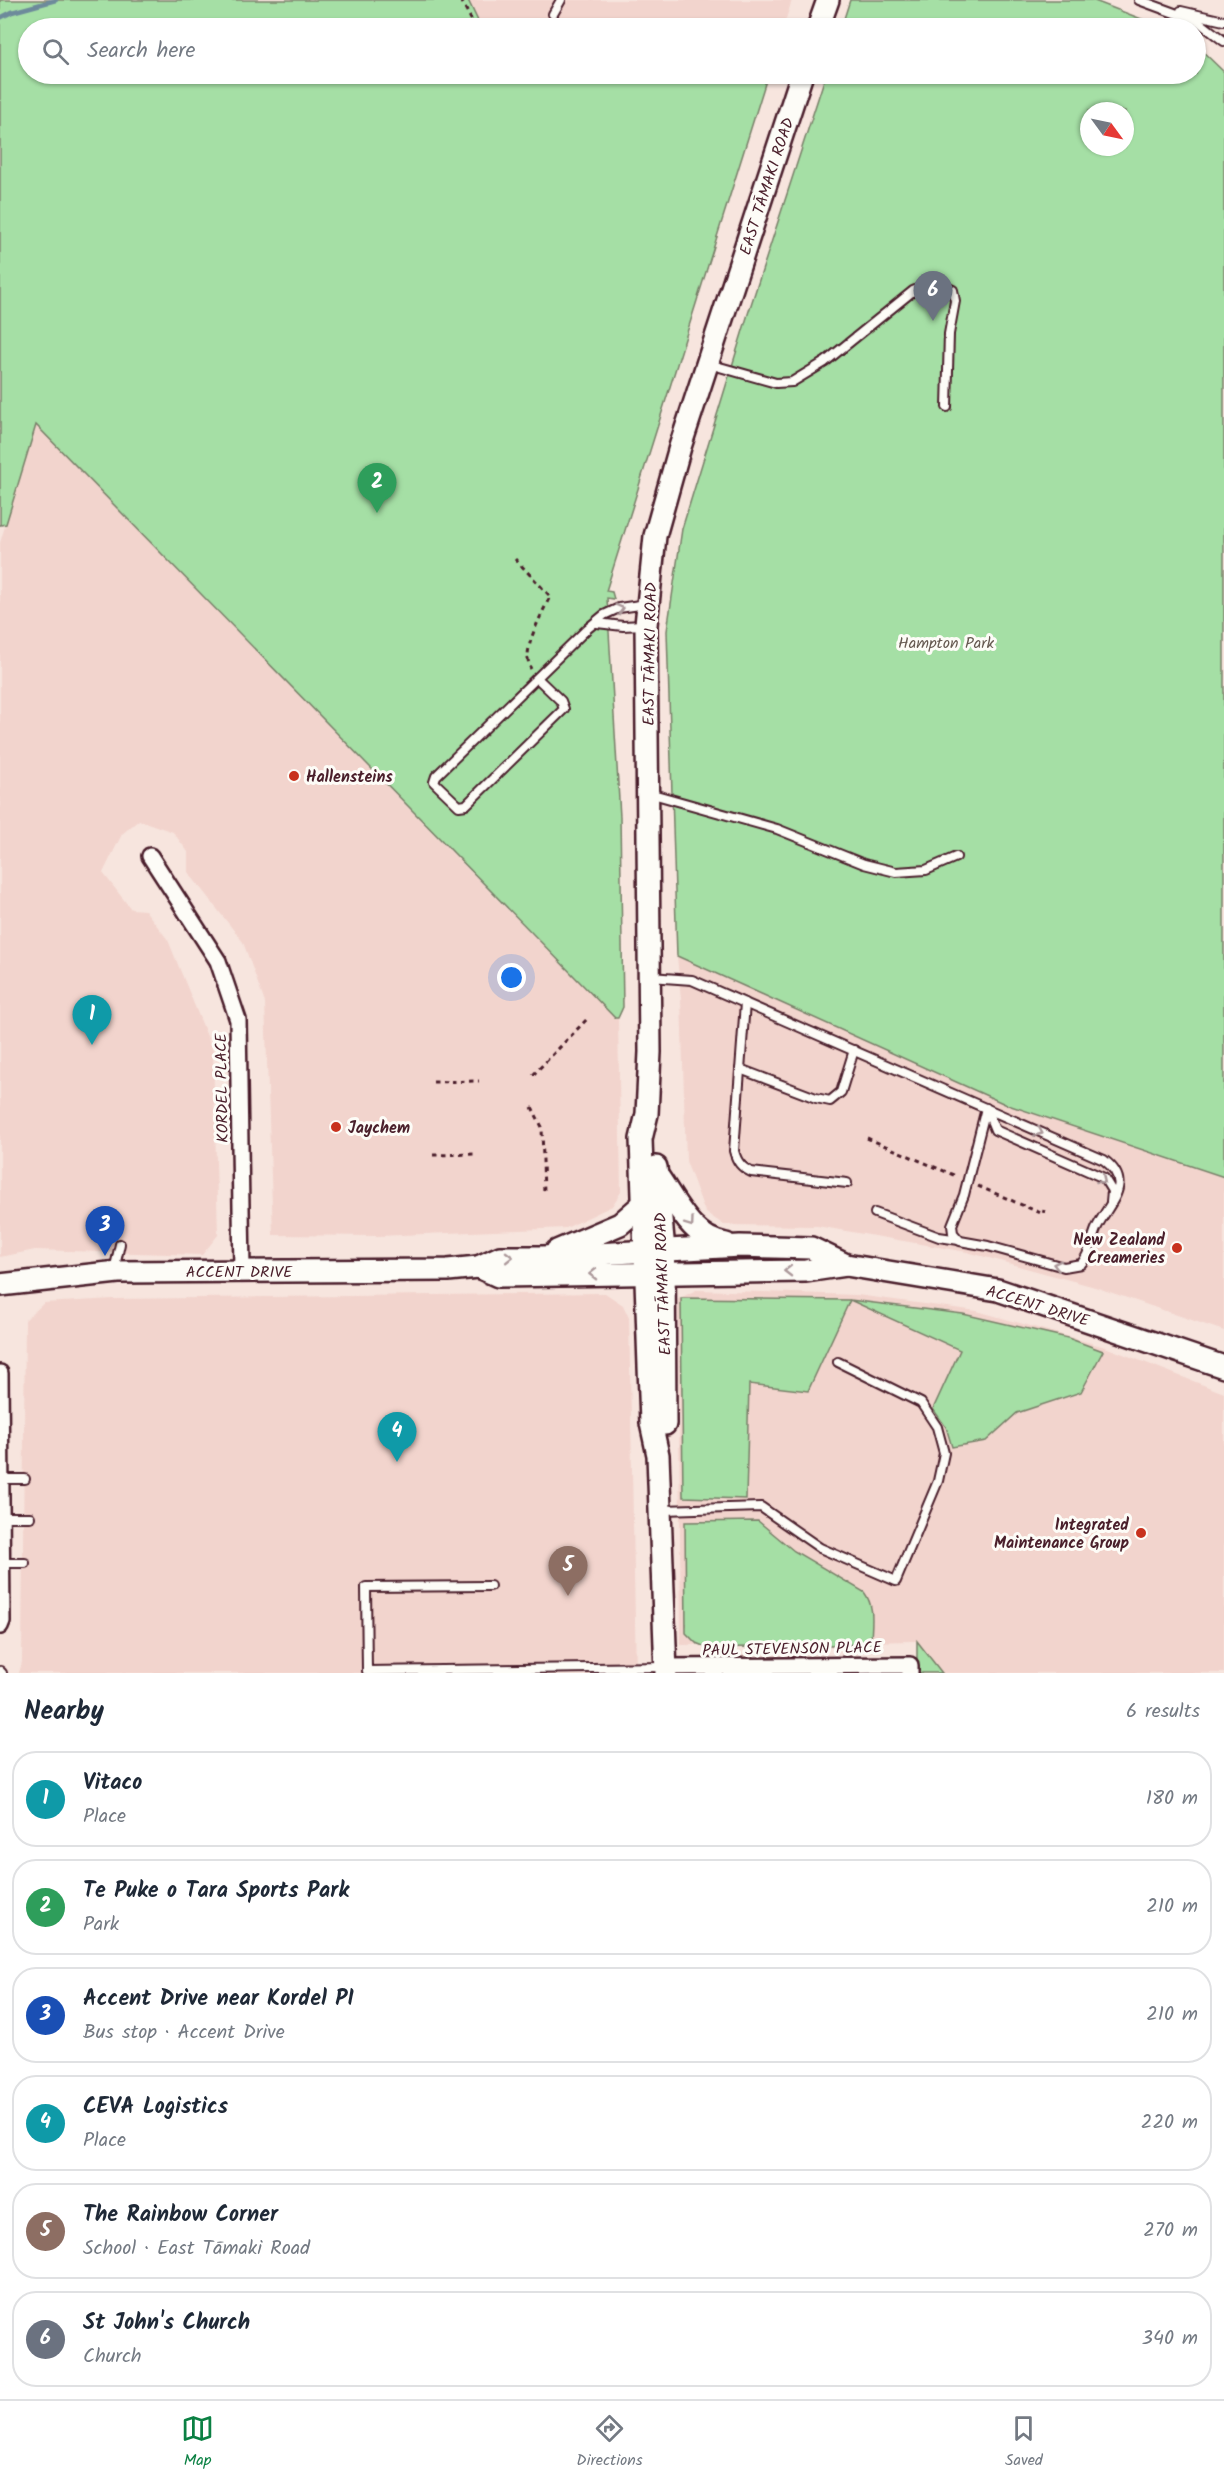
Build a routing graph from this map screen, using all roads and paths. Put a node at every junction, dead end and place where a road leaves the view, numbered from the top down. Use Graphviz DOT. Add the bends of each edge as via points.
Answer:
graph roads {
  1 [pos="460,0"];
  2 [pos="561,0"];
  3 [pos="828,0"];
  4 [pos="1139,0"];
  5 [pos="1151,4"];
  6 [pos="552,14"];
  7 [pos="470,18"];
  8 [pos="822,18"];
  9 [pos="1188,18"];
  10 [pos="1224,21"];
  11 [pos="1206,27"];
  12 [pos="1224,40"];
  13 [pos="799,84"];
  14 [pos="709,364"];
  15 [pos="947,407"];
  16 [pos="515,559"];
  17 [pos="647,615"];
  18 [pos="597,623"];
  19 [pos="537,678"];
  20 [pos="648,792"];
  21 [pos="150,856"];
  22 [pos="956,857"];
  23 [pos="650,977"];
  24 [pos="745,1003"];
  25 [pos="588,1018"];
  26 [pos="854,1050"];
  27 [pos="740,1069"];
  28 [pos="533,1075"];
  29 [pos="479,1081"];
  30 [pos="433,1082"];
  31 [pos="532,1107"];
  32 [pos="986,1108"];
  33 [pos="647,1114"];
  34 [pos="867,1138"];
  35 [pos="879,1143"];
  36 [pos="478,1154"];
  37 [pos="433,1155"];
  38 [pos="657,1175"];
  39 [pos="848,1184"];
  40 [pos="544,1193"];
  41 [pos="644,1203"];
  42 [pos="1110,1206"];
  43 [pos="875,1213"];
  44 [pos="960,1241"];
  45 [pos="120,1244"];
  46 [pos="740,1246"];
  47 [pos="655,1251"];
  48 [pos="543,1257"];
  49 [pos="846,1265"];
  50 [pos="478,1267"];
  51 [pos="242,1271"];
  52 [pos="114,1272"];
  53 [pos="656,1273"];
  54 [pos="0,1285"];
  55 [pos="838,1362"];
  56 [pos="1224,1367"];
  57 [pos="0,1373"];
  58 [pos="2,1479"];
  59 [pos="25,1479"];
  60 [pos="660,1510"];
  61 [pos="3,1516"];
  62 [pos="30,1516"];
  63 [pos="2,1563"];
  64 [pos="25,1563"];
  65 [pos="490,1586"];
  66 [pos="1,1605"];
  67 [pos="0,1626"];
  68 [pos="666,1670"];
  69 [pos="910,1673"];
  1 -- 7 [label="path"];
  2 -- 6 [label="lane"];
  3 -- 8 [label="main road"];
  4 -- 5 [label="lane"];
  5 -- 9 [label="lane"];
  5 -- 10 [label="lane"];
  11 -- 12 [label="lane"];
  13 -- 14 [label="main road, EAST TĀMAKI ROAD"];
  14 -- 15 [label="lane" via="776,383 792,382 825,362 913,291 934,282 953,290 955,301 949,334"];
  14 -- 17 [label="main road, EAST TĀMAKI ROAD" via="655,536"];
  16 -- 19 [label="path" via="550,596 526,652"];
  17 -- 18 [label="lane" via="623,626"];
  18 -- 17 [label="lane, one-way" via="619,608"];
  17 -- 20 [label="main road, EAST TĀMAKI ROAD"];
  18 -- 19 [label="lane" via="586,628"];
  19 -- 19 [label="lane" via="564,709 466,805 459,806 434,782 436,776"];
  20 -- 22 [label="lane" via="777,829 888,871 918,871"];
  20 -- 23 [label="main road, EAST TĀMAKI ROAD"];
  21 -- 51 [label="street, KORDEL PLACE" via="218,961 238,1020"];
  23 -- 24 [label="lane" via="692,980"];
  23 -- 33 [label="main road, EAST TĀMAKI ROAD"];
  24 -- 26 [label="lane"];
  24 -- 27 [label="lane"];
  25 -- 28 [label="path"];
  26 -- 27 [label="lane" via="841,1092 830,1101"];
  26 -- 32 [label="lane"];
  27 -- 39 [label="lane" via="734,1151 740,1165 758,1173"];
  29 -- 30 [label="path"];
  31 -- 40 [label="path" via="542,1127"];
  32 -- 42 [label="lane, one-way" via="995,1130 1104,1178 1112,1191"];
  32 -- 42 [label="lane, one-way" via="1110,1164 1119,1182"];
  32 -- 44 [label="lane" via="964,1195 952,1225 952,1233"];
  33 -- 38 [label="main road, EAST TĀMAKI ROAD" via="655,1140"];
  33 -- 41 [label="main road, EAST TĀMAKI ROAD" via="641,1139"];
  34 -- 35 [label="path"];
  36 -- 37 [label="path"];
  38 -- 46 [label="main road, one-way" via="696,1231 720,1243"];
  38 -- 47 [label="main road, EAST TĀMAKI ROAD"];
  41 -- 47 [label="main road, EAST TĀMAKI ROAD"];
  41 -- 48 [label="main road" via="620,1224"];
  42 -- 44 [label="lane, one-way" via="1102,1216 1087,1257 1076,1266 1064,1267"];
  43 -- 44 [label="lane"];
  45 -- 52 [label="lane"];
  46 -- 47 [label="main road, ACCENT DRIVE"];
  46 -- 49 [label="main road, ACCENT DRIVE" via="811,1248"];
  47 -- 48 [label="main road, ACCENT DRIVE"];
  47 -- 53 [label="main road, EAST TĀMAKI ROAD"];
  50 -- 48 [label="main road, ACCENT DRIVE, one-way" via="500,1257"];
  49 -- 53 [label="main road, ACCENT DRIVE, one-way" via="806,1271"];
  49 -- 56 [label="main road, ACCENT DRIVE" via="998,1290"];
  50 -- 51 [label="main road, ACCENT DRIVE"];
  53 -- 50 [label="main road, ACCENT DRIVE, one-way" via="498,1276"];
  51 -- 52 [label="main road, ACCENT DRIVE"];
  52 -- 54 [label="main road, ACCENT DRIVE"];
  53 -- 60 [label="main road, EAST TĀMAKI ROAD" via="665,1422 658,1455"];
  55 -- 60 [label="lane" via="921,1403 937,1427 944,1453 938,1481 896,1581 820,1548 761,1507"];
  57 -- 58 [label="street"];
  58 -- 59 [label="lane"];
  58 -- 61 [label="street"];
  60 -- 68 [label="main road, EAST TĀMAKI ROAD"];
  61 -- 62 [label="lane"];
  61 -- 63 [label="street"];
  63 -- 64 [label="lane"];
  63 -- 66 [label="street"];
  65 -- 68 [label="lane" via="366,1587 367,1671"];
  66 -- 67 [label="street"];
  68 -- 69 [label="street, PAUL STEVENSON PLACE" via="910,1665"];
}
